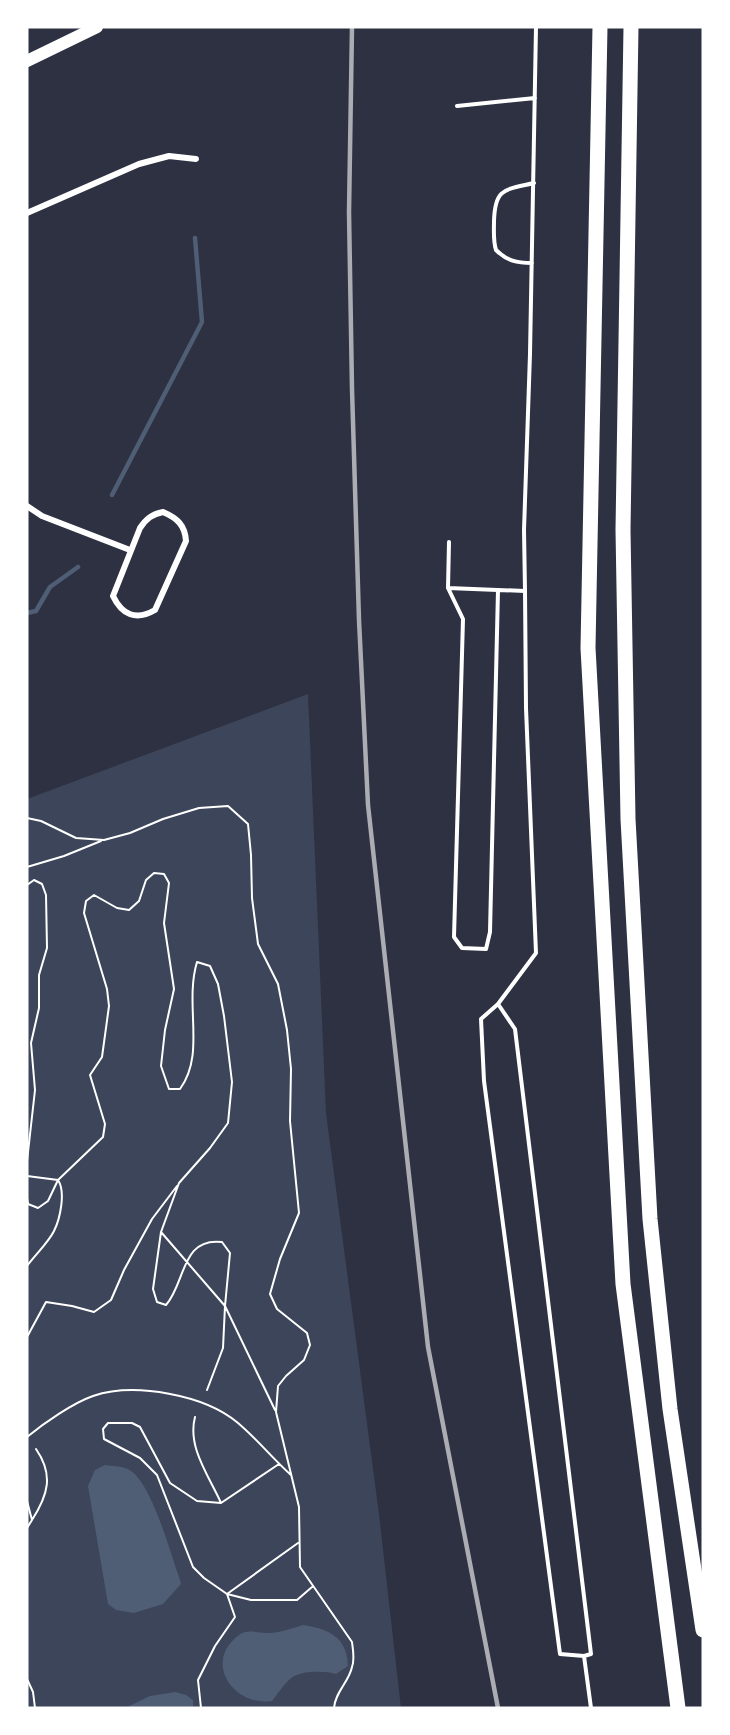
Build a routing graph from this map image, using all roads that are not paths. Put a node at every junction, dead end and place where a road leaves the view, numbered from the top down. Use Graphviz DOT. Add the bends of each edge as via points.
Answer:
graph roads {
  1 [pos="97,27"];
  2 [pos="536,27"];
  3 [pos="600,27"];
  4 [pos="631,27"];
  5 [pos="27,61"];
  6 [pos="535,98"];
  7 [pos="457,106"];
  8 [pos="196,159"];
  9 [pos="534,183"];
  10 [pos="27,213"];
  11 [pos="532,263"];
  12 [pos="27,506"];
  13 [pos="449,542"];
  14 [pos="130,550"];
  15 [pos="448,588"];
  16 [pos="498,590"];
  17 [pos="525,591"];
  18 [pos="498,1004"];
  19 [pos="703,1630"];
  20 [pos="584,1656"];
  21 [pos="591,1708"];
  22 [pos="678,1708"];
  1 -- 5 [label="main road"];
  2 -- 6 [label="lane"];
  3 -- 22 [label="highway" via="588,648 622,1284"];
  4 -- 19 [label="highway" via="622,530 628,819 650,1219 670,1409"];
  6 -- 7 [label="lane"];
  6 -- 9 [label="lane"];
  8 -- 10 [label="street" via="169,156 139,164"];
  9 -- 11 [label="lane"];
  9 -- 11 [label="lane" via="502,192 494,205 496,250 517,263"];
  11 -- 17 [label="lane"];
  12 -- 14 [label="street" via="42,516"];
  13 -- 15 [label="lane"];
  14 -- 14 [label="street" via="113,596 124,612 146,616 160,602 186,541 185,530 171,515 155,513 146,519"];
  15 -- 16 [label="lane"];
  15 -- 16 [label="lane" via="462,619 454,937 462,948 486,949 490,932"];
  16 -- 17 [label="lane"];
  17 -- 18 [label="lane" via="536,953"];
  18 -- 20 [label="lane" via="515,1029 591,1653"];
  18 -- 20 [label="lane" via="481,1019 484,1081 519,1350 560,1654"];
  20 -- 21 [label="lane"];
}
